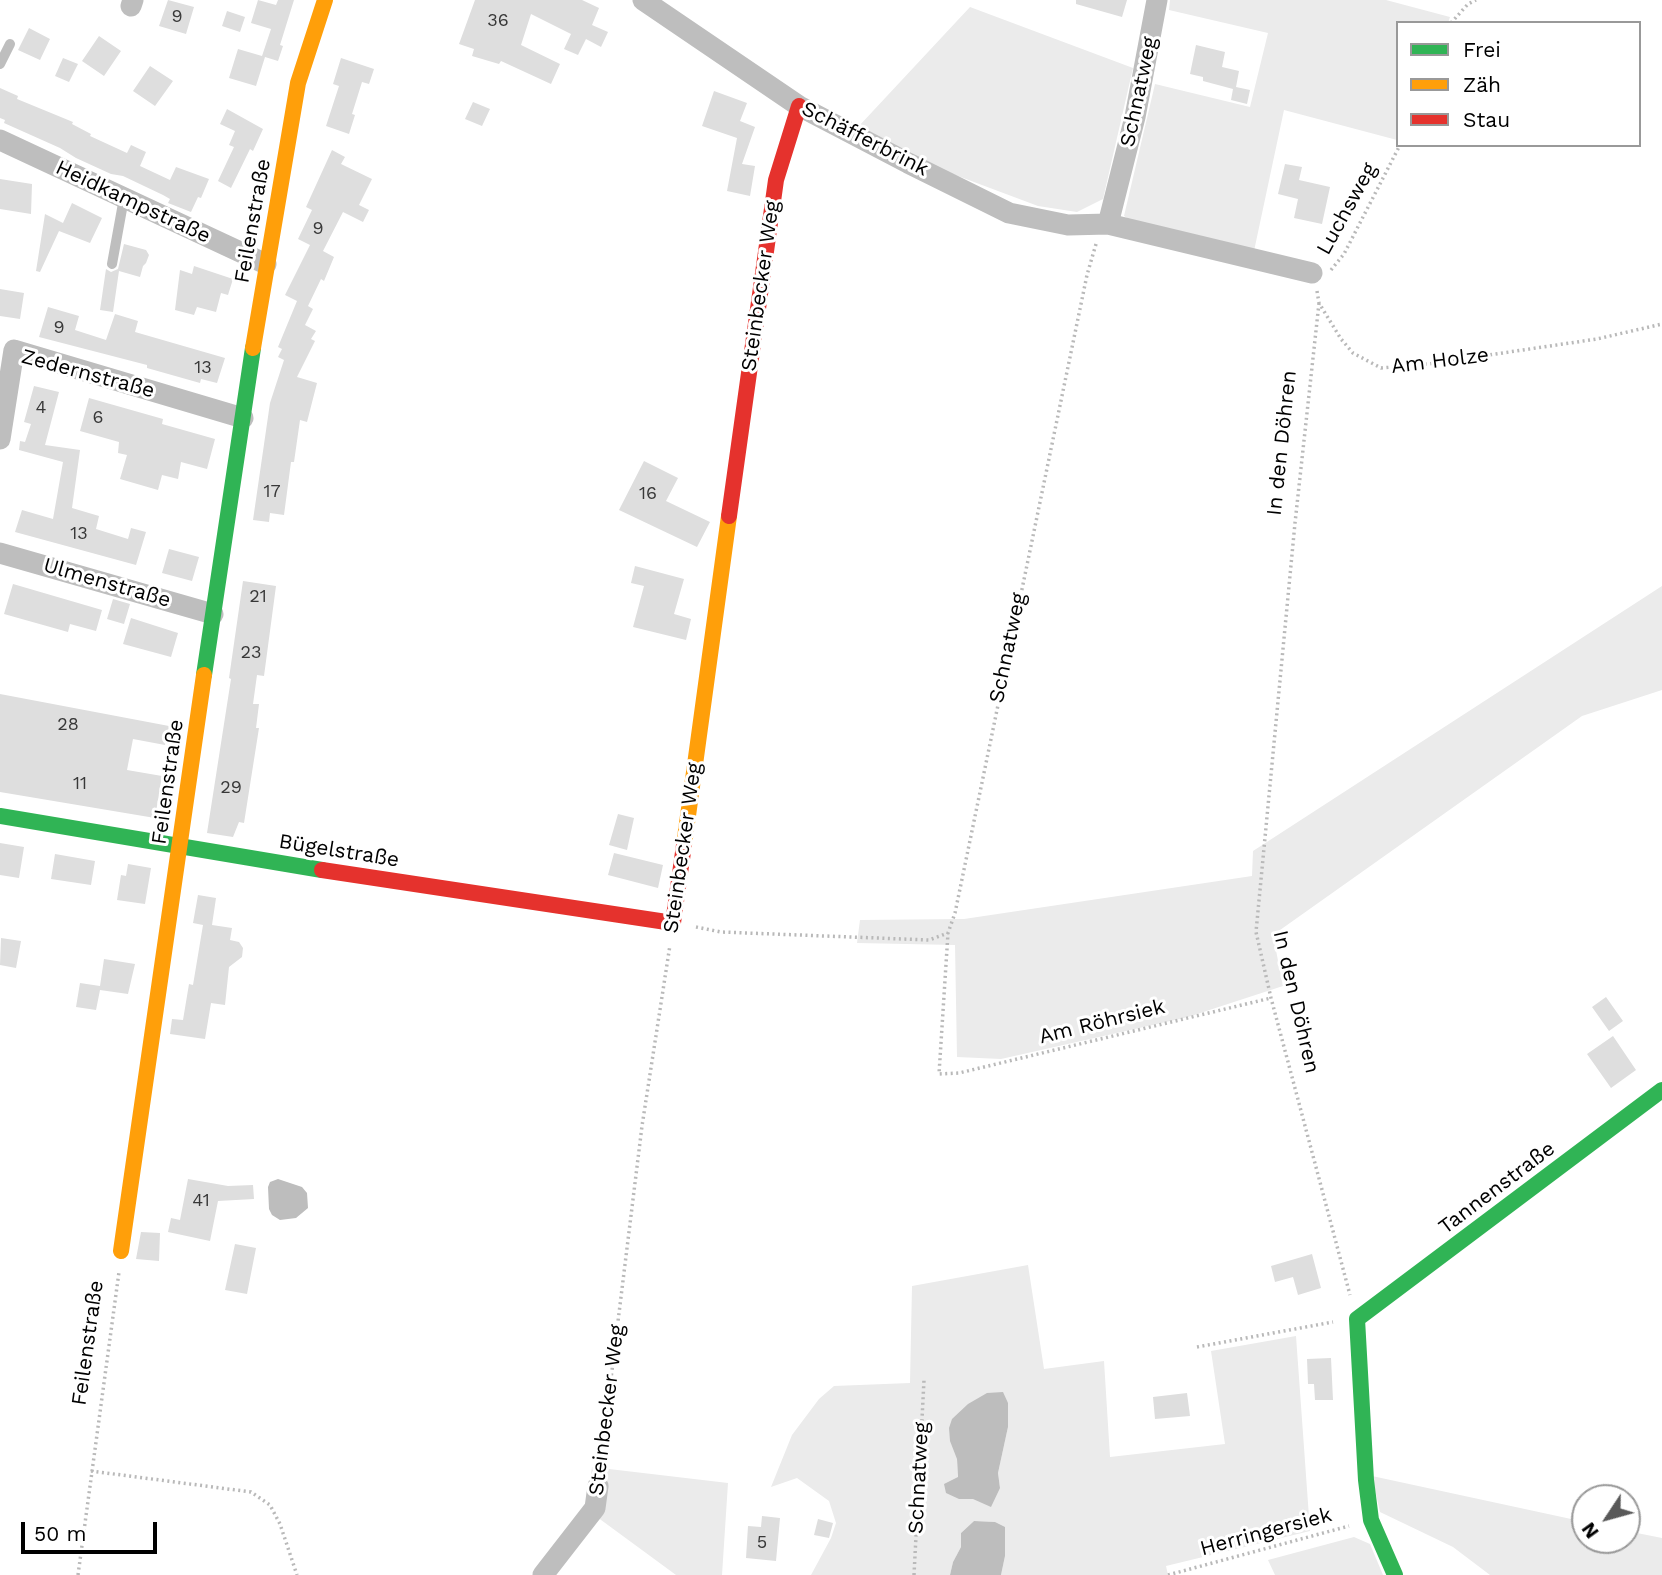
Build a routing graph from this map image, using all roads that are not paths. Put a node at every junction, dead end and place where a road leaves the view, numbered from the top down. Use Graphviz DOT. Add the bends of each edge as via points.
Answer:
graph roads {
  1 [pos="325,0"];
  2 [pos="643,0"];
  3 [pos="1157,0"];
  4 [pos="10,44"];
  5 [pos="0,64"];
  6 [pos="799,106"];
  7 [pos="0,140"];
  8 [pos="124,198"];
  9 [pos="1105,225"];
  10 [pos="113,264"];
  11 [pos="266,264"];
  12 [pos="1312,273"];
  13 [pos="243,418"];
  14 [pos="0,439"];
  15 [pos="0,553"];
  16 [pos="213,614"];
  17 [pos="0,816"];
  18 [pos="180,845"];
  19 [pos="673,923"];
  20 [pos="1662,1090"];
  21 [pos="121,1251"];
  22 [pos="598,1486"];
  23 [pos="542,1575"];
  24 [pos="1395,1575"];
  1 -- 11 [label="street, Feilenstraße" via="298,83"];
  2 -- 6 [label="street, Schäfferbrink"];
  3 -- 9 [label="street, Schnatweg" via="1135,117"];
  4 -- 5 [label="lane"];
  6 -- 9 [label="street, Schäfferbrink" via="1009,212 1068,225"];
  6 -- 19 [label="street, Steinbecker Weg" via="776,180"];
  7 -- 8 [label="street, Heidkampstraße"];
  8 -- 10 [label="lane"];
  8 -- 11 [label="street, Heidkampstraße"];
  9 -- 12 [label="street"];
  11 -- 13 [label="street, Feilenstraße"];
  13 -- 14 [label="street, Zedernstraße" via="14,351"];
  13 -- 16 [label="street, Feilenstraße"];
  15 -- 16 [label="street, Ulmenstraße"];
  16 -- 18 [label="street, Feilenstraße"];
  17 -- 18 [label="street, Bügelstraße"];
  18 -- 19 [label="street, Bügelstraße"];
  18 -- 21 [label="street, Feilenstraße"];
  20 -- 24 [label="street, Tannenstraße" via="1357,1319 1371,1520"];
  22 -- 23 [label="street, Steinbecker Weg" via="595,1508"];
}
